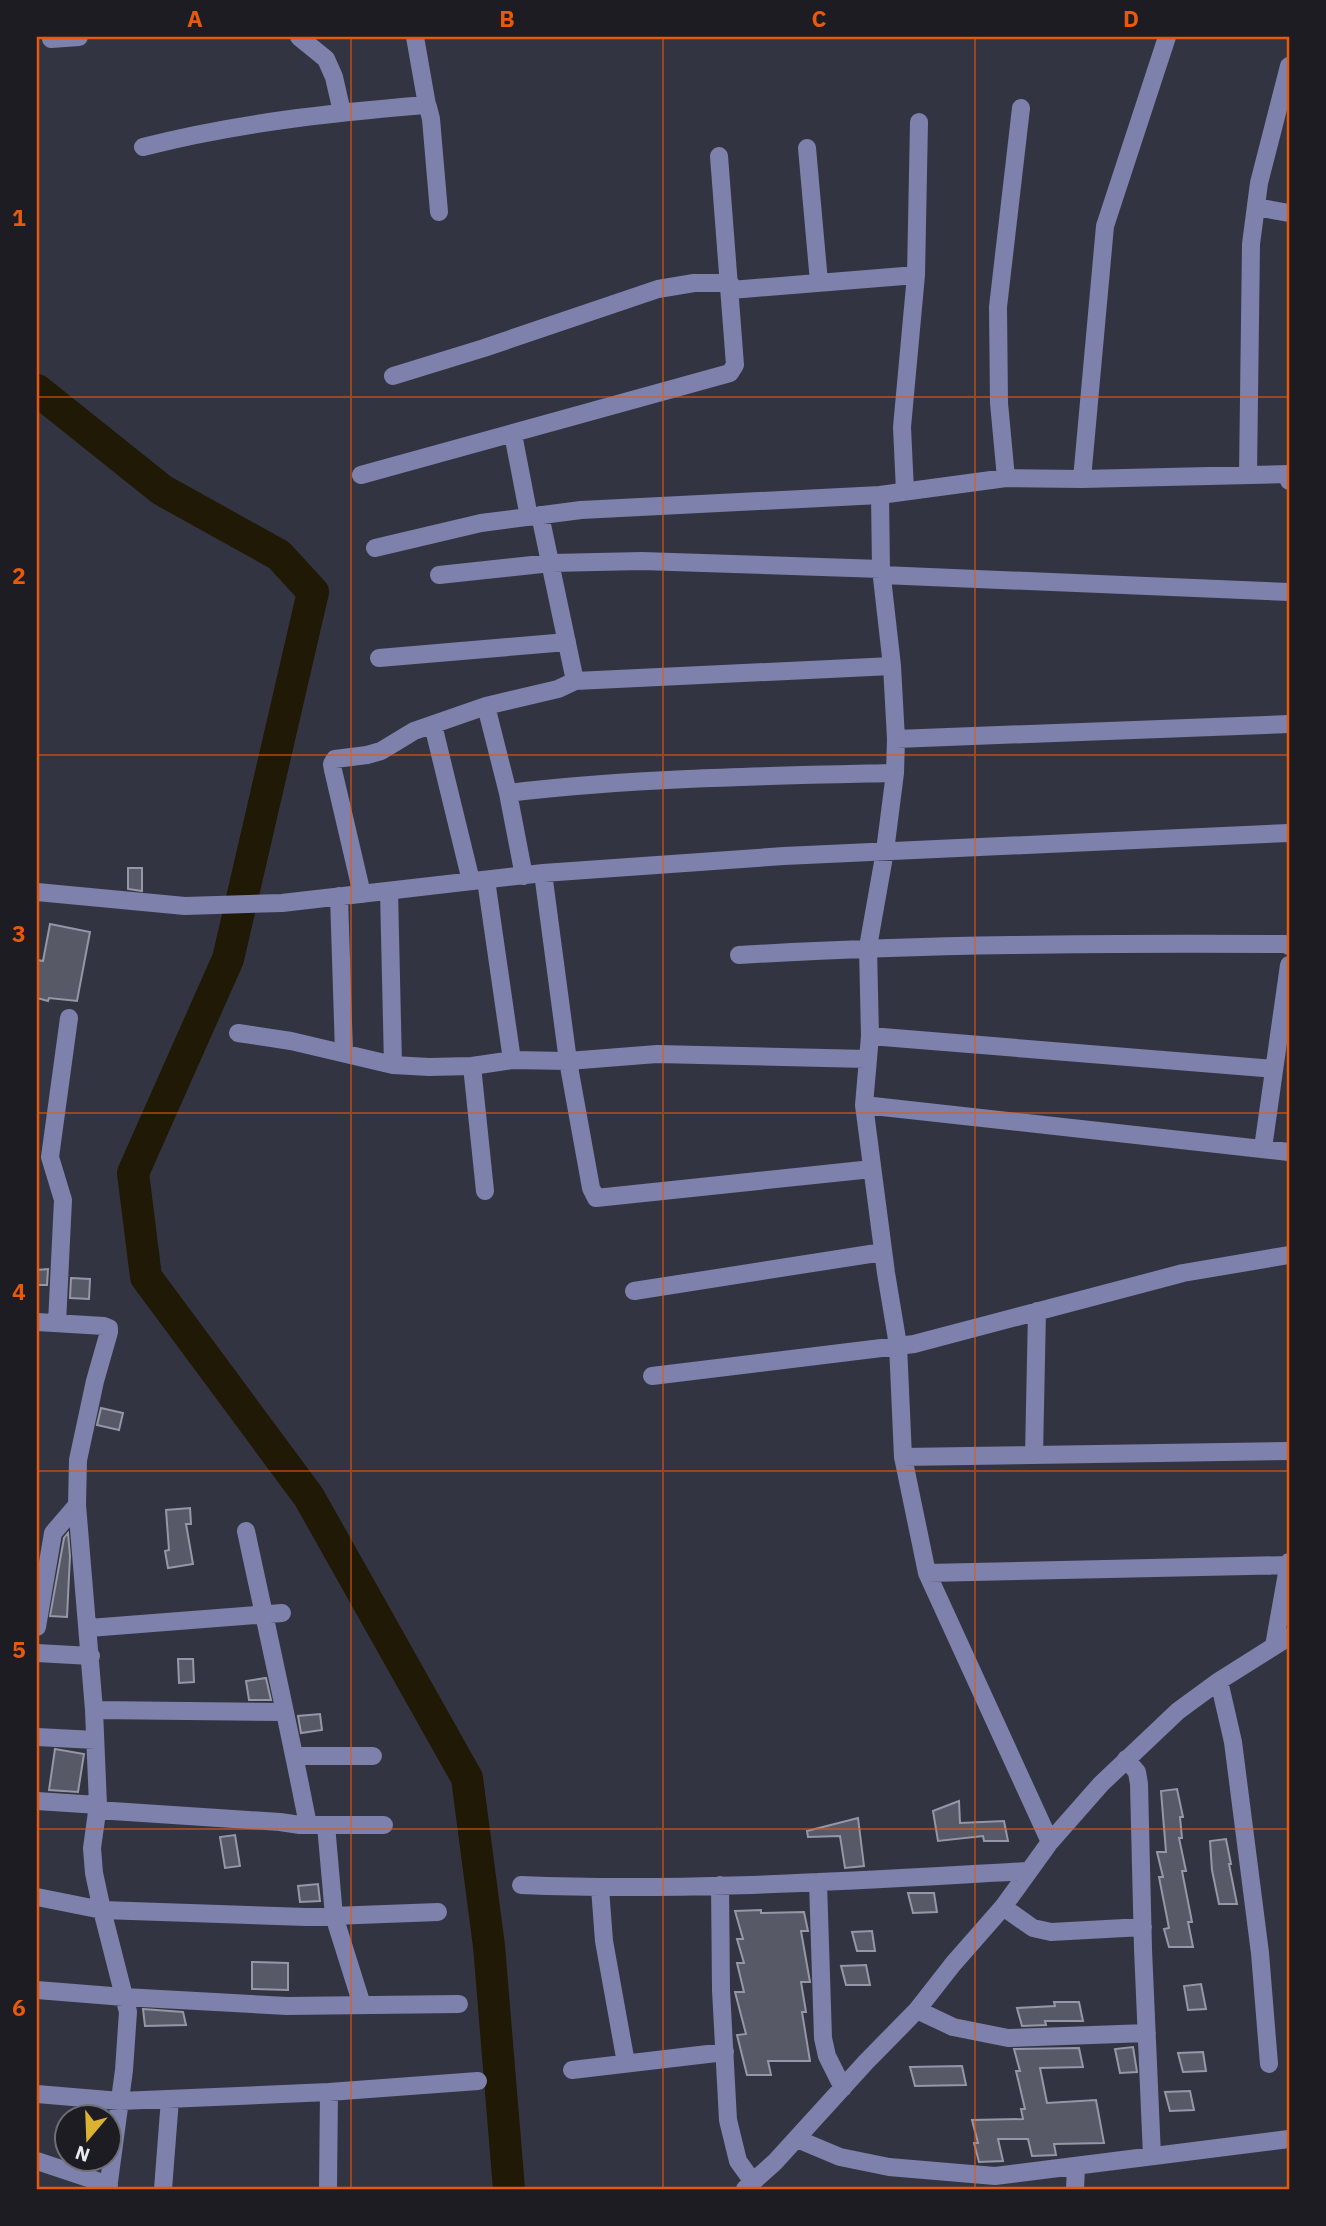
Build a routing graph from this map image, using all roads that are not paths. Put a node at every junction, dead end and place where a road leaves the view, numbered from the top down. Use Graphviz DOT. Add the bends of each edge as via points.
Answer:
graph roads {
  1 [pos="79,37"];
  2 [pos="299,37"];
  3 [pos="1167,37"];
  4 [pos="51,38"];
  5 [pos="420,38"];
  6 [pos="1289,66"];
  7 [pos="427,105"];
  8 [pos="1021,108"];
  9 [pos="342,112"];
  10 [pos="919,122"];
  11 [pos="144,147"];
  12 [pos="807,148"];
  13 [pos="719,156"];
  14 [pos="1256,207"];
  15 [pos="439,212"];
  16 [pos="1289,213"];
  17 [pos="916,275"];
  18 [pos="819,282"];
  19 [pos="730,287"];
  20 [pos="393,376"];
  21 [pos="513,434"];
  22 [pos="1289,474"];
  23 [pos="361,475"];
  24 [pos="1248,475"];
  25 [pos="1006,478"];
  26 [pos="1082,479"];
  27 [pos="1289,481"];
  28 [pos="905,491"];
  29 [pos="880,495"];
  30 [pos="535,516"];
  31 [pos="375,548"];
  32 [pos="551,564"];
  33 [pos="882,572"];
  34 [pos="439,575"];
  35 [pos="1289,592"];
  36 [pos="567,642"];
  37 [pos="379,658"];
  38 [pos="892,667"];
  39 [pos="575,681"];
  40 [pos="486,706"];
  41 [pos="1289,723"];
  42 [pos="433,725"];
  43 [pos="896,739"];
  44 [pos="895,773"];
  45 [pos="508,793"];
  46 [pos="1289,833"];
  47 [pos="885,851"];
  48 [pos="543,873"];
  49 [pos="524,876"];
  50 [pos="478,881"];
  51 [pos="389,891"];
  52 [pos="37,892"];
  53 [pos="362,894"];
  54 [pos="339,896"];
  55 [pos="1289,946"];
  56 [pos="868,947"];
  57 [pos="739,955"];
  58 [pos="1289,965"];
  59 [pos="69,1018"];
  60 [pos="238,1033"];
  61 [pos="870,1036"];
  62 [pos="344,1053"];
  63 [pos="867,1059"];
  64 [pos="512,1060"];
  65 [pos="568,1061"];
  66 [pos="393,1065"];
  67 [pos="472,1066"];
  68 [pos="1273,1069"];
  69 [pos="864,1105"];
  70 [pos="1263,1149"];
  71 [pos="1289,1152"];
  72 [pos="872,1169"];
  73 [pos="485,1191"];
  74 [pos="883,1252"];
  75 [pos="1289,1255"];
  76 [pos="634,1291"];
  77 [pos="1037,1311"];
  78 [pos="37,1322"];
  79 [pos="57,1323"];
  80 [pos="898,1345"];
  81 [pos="652,1376"];
  82 [pos="1289,1451"];
  83 [pos="1034,1455"];
  84 [pos="903,1457"];
  85 [pos="77,1505"];
  86 [pos="246,1531"];
  87 [pos="1289,1563"];
  88 [pos="927,1573"];
  89 [pos="282,1613"];
  90 [pos="264,1615"];
  91 [pos="37,1627"];
  92 [pos="89,1628"];
  93 [pos="1282,1641"];
  94 [pos="37,1653"];
  95 [pos="91,1656"];
  96 [pos="1219,1682"];
  97 [pos="94,1710"];
  98 [pos="284,1712"];
  99 [pos="37,1737"];
  100 [pos="94,1740"];
  101 [pos="295,1756"];
  102 [pos="373,1756"];
  103 [pos="1126,1759"];
  104 [pos="37,1801"];
  105 [pos="97,1808"];
  106 [pos="317,1825"];
  107 [pos="384,1825"];
  108 [pos="1050,1842"];
  109 [pos="1029,1871"];
  110 [pos="818,1882"];
  111 [pos="521,1885"];
  112 [pos="720,1885"];
  113 [pos="600,1888"];
  114 [pos="37,1896"];
  115 [pos="1003,1907"];
  116 [pos="102,1910"];
  117 [pos="438,1912"];
  118 [pos="334,1916"];
  119 [pos="1143,1927"];
  120 [pos="37,1990"];
  121 [pos="124,1997"];
  122 [pos="459,2004"];
  123 [pos="362,2005"];
  124 [pos="917,2010"];
  125 [pos="1147,2033"];
  126 [pos="725,2052"];
  127 [pos="626,2063"];
  128 [pos="1269,2064"];
  129 [pos="572,2070"];
  130 [pos="478,2081"];
  131 [pos="843,2088"];
  132 [pos="329,2092"];
  133 [pos="37,2094"];
  134 [pos="170,2098"];
  135 [pos="120,2101"];
  136 [pos="797,2139"];
  137 [pos="1289,2139"];
  138 [pos="1152,2156"];
  139 [pos="37,2161"];
  140 [pos="1076,2167"];
  141 [pos="990,2183"];
  142 [pos="749,2185"];
  143 [pos="109,2187"];
  144 [pos="163,2189"];
  145 [pos="328,2189"];
  146 [pos="1075,2189"];
  1 -- 4 [label="street"];
  2 -- 9 [label="street" via="326,59"];
  3 -- 26 [label="street" via="1105,226"];
  5 -- 7 [label="street"];
  6 -- 14 [label="street"];
  7 -- 9 [label="street"];
  7 -- 15 [label="street"];
  8 -- 25 [label="street" via="998,307"];
  9 -- 11 [label="street" via="226,128"];
  10 -- 17 [label="street"];
  12 -- 18 [label="street"];
  13 -- 19 [label="street"];
  14 -- 16 [label="street"];
  14 -- 24 [label="street" via="1251,244"];
  17 -- 18 [label="street"];
  17 -- 28 [label="street" via="902,427"];
  18 -- 19 [label="street"];
  19 -- 20 [label="street" via="694,283 658,289"];
  19 -- 21 [label="street" via="735,365 730,373"];
  21 -- 23 [label="street"];
  21 -- 30 [label="street"];
  22 -- 24 [label="street"];
  22 -- 27 [label="street"];
  24 -- 26 [label="street"];
  25 -- 26 [label="street"];
  25 -- 28 [label="street"];
  28 -- 29 [label="street"];
  29 -- 30 [label="street"];
  29 -- 33 [label="street"];
  30 -- 31 [label="street" via="481,523"];
  30 -- 32 [label="street"];
  32 -- 33 [label="street" via="722,562"];
  32 -- 34 [label="street"];
  32 -- 36 [label="street"];
  33 -- 35 [label="street"];
  33 -- 38 [label="street"];
  36 -- 37 [label="street"];
  36 -- 39 [label="street"];
  38 -- 39 [label="street"];
  38 -- 43 [label="street"];
  39 -- 40 [label="street"];
  40 -- 42 [label="street"];
  40 -- 45 [label="street"];
  41 -- 43 [label="street"];
  42 -- 50 [label="street"];
  42 -- 53 [label="street" via="381,751 335,759 332,764"];
  43 -- 44 [label="street"];
  44 -- 45 [label="street" via="689,778"];
  44 -- 47 [label="street"];
  45 -- 49 [label="street"];
  46 -- 47 [label="street"];
  47 -- 48 [label="street"];
  47 -- 56 [label="street"];
  48 -- 49 [label="street"];
  48 -- 65 [label="street"];
  49 -- 50 [label="street"];
  50 -- 51 [label="street"];
  50 -- 64 [label="street"];
  51 -- 53 [label="street"];
  51 -- 66 [label="street"];
  52 -- 54 [label="street" via="185,906"];
  53 -- 54 [label="street"];
  54 -- 62 [label="street"];
  55 -- 56 [label="street"];
  56 -- 57 [label="street"];
  56 -- 61 [label="street"];
  58 -- 68 [label="street"];
  59 -- 79 [label="street" via="50,1157 63,1200"];
  60 -- 62 [label="street"];
  61 -- 63 [label="street"];
  61 -- 68 [label="street"];
  62 -- 66 [label="street"];
  63 -- 65 [label="street" via="657,1054"];
  63 -- 69 [label="street"];
  64 -- 65 [label="street"];
  64 -- 67 [label="street"];
  65 -- 72 [label="street" via="596,1198"];
  66 -- 67 [label="street"];
  67 -- 73 [label="street"];
  68 -- 70 [label="street"];
  69 -- 70 [label="street"];
  69 -- 72 [label="street"];
  70 -- 71 [label="street"];
  72 -- 74 [label="street"];
  74 -- 76 [label="street"];
  74 -- 80 [label="street"];
  75 -- 77 [label="street" via="1183,1273"];
  77 -- 80 [label="street"];
  77 -- 83 [label="street"];
  78 -- 79 [label="street"];
  79 -- 85 [label="street" via="109,1328 78,1460"];
  80 -- 81 [label="street"];
  80 -- 84 [label="street"];
  82 -- 83 [label="street"];
  83 -- 84 [label="street"];
  84 -- 88 [label="street"];
  85 -- 91 [label="street" via="53,1533"];
  85 -- 92 [label="street"];
  86 -- 90 [label="street"];
  87 -- 88 [label="street"];
  87 -- 93 [label="street"];
  88 -- 108 [label="street"];
  89 -- 90 [label="street"];
  90 -- 92 [label="street"];
  90 -- 98 [label="street"];
  92 -- 95 [label="street"];
  93 -- 96 [label="street"];
  94 -- 95 [label="street"];
  95 -- 97 [label="street"];
  96 -- 103 [label="street" via="1178,1711"];
  96 -- 128 [label="street" via="1233,1742"];
  97 -- 98 [label="street"];
  97 -- 100 [label="street"];
  98 -- 101 [label="street"];
  99 -- 100 [label="street"];
  100 -- 105 [label="street"];
  101 -- 102 [label="street"];
  101 -- 106 [label="street"];
  103 -- 108 [label="street"];
  103 -- 119 [label="street" via="1137,1772 1139,1784"];
  104 -- 105 [label="street"];
  105 -- 106 [label="street"];
  105 -- 116 [label="street" via="92,1848"];
  106 -- 107 [label="street"];
  106 -- 118 [label="street"];
  108 -- 109 [label="street"];
  109 -- 110 [label="street"];
  109 -- 115 [label="street"];
  110 -- 112 [label="street"];
  110 -- 131 [label="street" via="823,2038"];
  111 -- 113 [label="street"];
  112 -- 113 [label="street"];
  112 -- 126 [label="street"];
  113 -- 127 [label="street" via="604,1941"];
  114 -- 116 [label="street"];
  115 -- 119 [label="street" via="1033,1928 1051,1932"];
  115 -- 124 [label="street"];
  116 -- 118 [label="street"];
  116 -- 121 [label="street"];
  117 -- 118 [label="street"];
  118 -- 123 [label="street"];
  119 -- 125 [label="street"];
  120 -- 121 [label="street"];
  121 -- 123 [label="street" via="287,2006"];
  121 -- 135 [label="street" via="128,2012"];
  122 -- 123 [label="street"];
  124 -- 125 [label="street" via="953,2027 1008,2038"];
  124 -- 131 [label="street"];
  125 -- 138 [label="street"];
  126 -- 127 [label="street"];
  126 -- 142 [label="street" via="728,2120"];
  127 -- 129 [label="street"];
  130 -- 132 [label="street"];
  131 -- 136 [label="street"];
  132 -- 134 [label="street"];
  132 -- 145 [label="street"];
  133 -- 135 [label="street"];
  134 -- 135 [label="street"];
  134 -- 144 [label="street"];
  135 -- 143 [label="street"];
  136 -- 141 [label="street" via="840,2157"];
  136 -- 142 [label="street"];
  137 -- 138 [label="street"];
  138 -- 140 [label="street"];
  139 -- 143 [label="street"];
  140 -- 141 [label="street"];
  140 -- 146 [label="street"];
}
